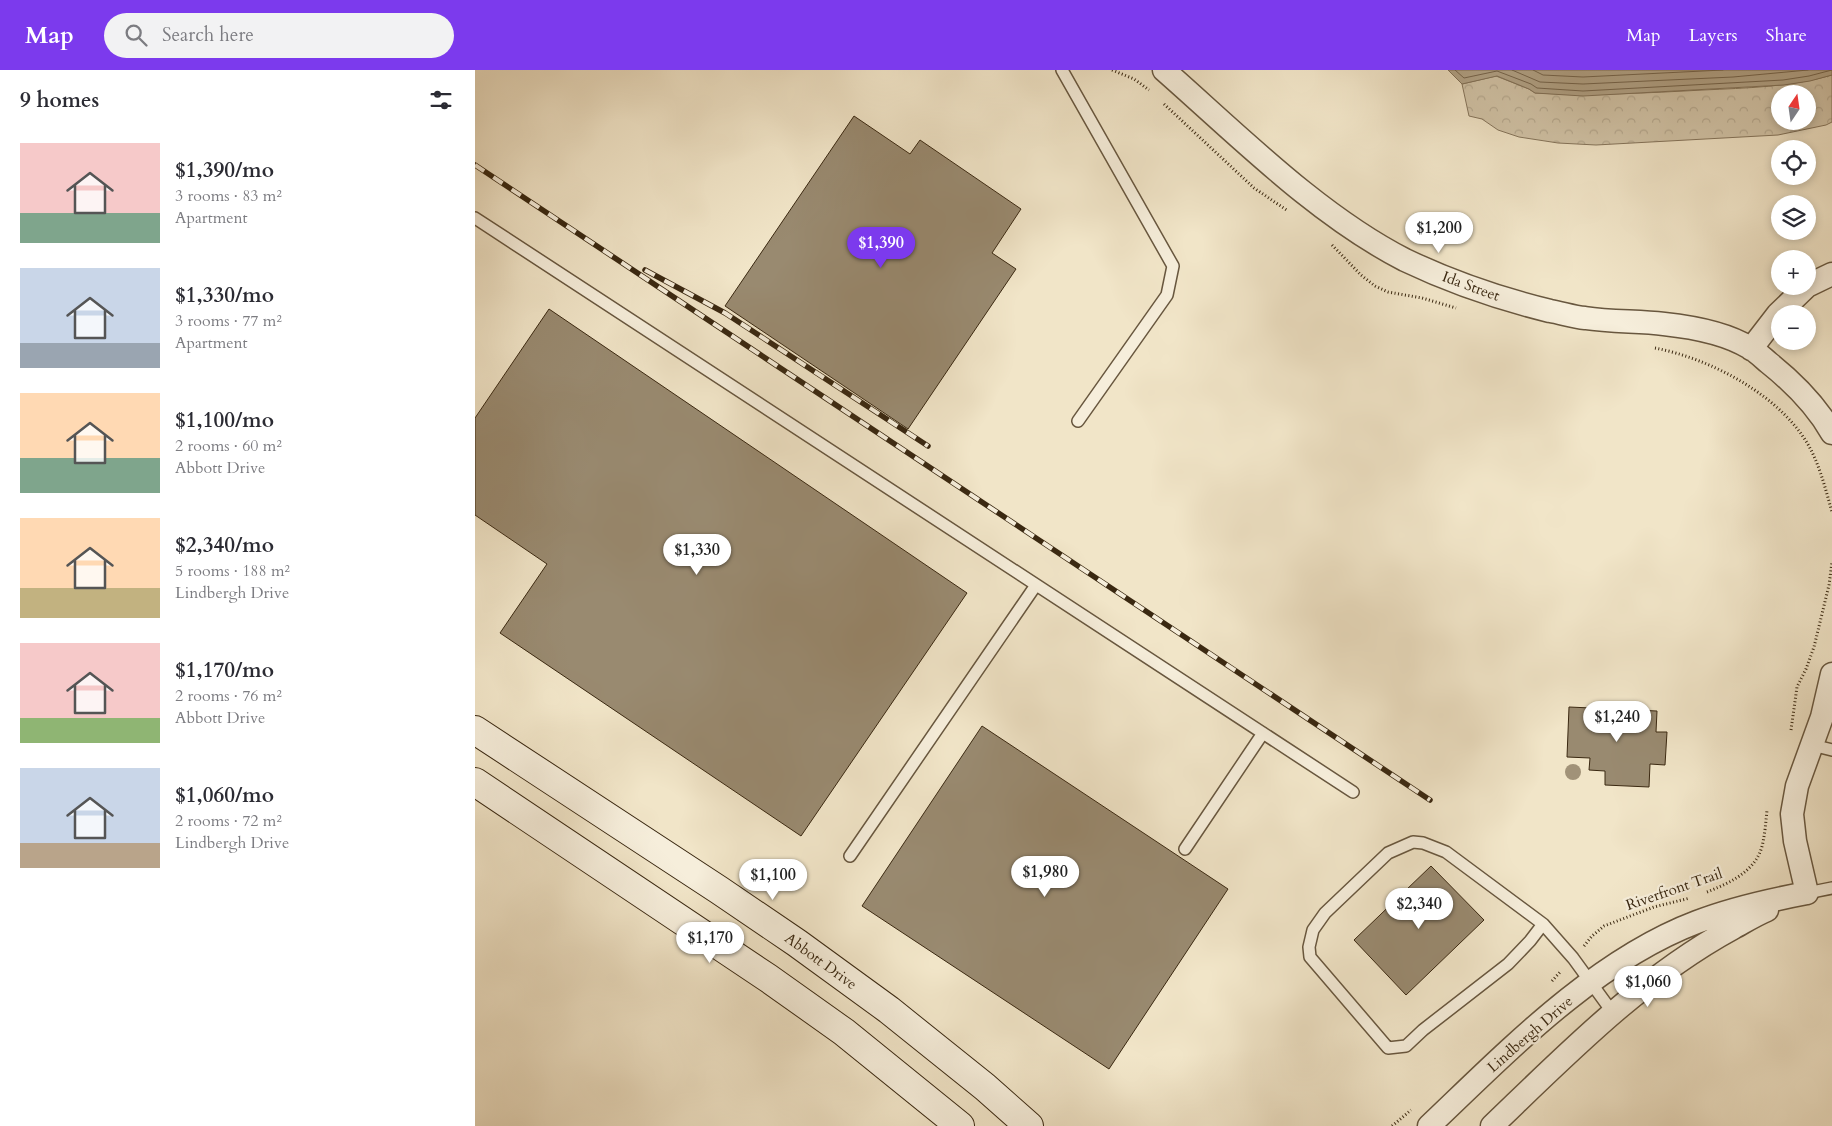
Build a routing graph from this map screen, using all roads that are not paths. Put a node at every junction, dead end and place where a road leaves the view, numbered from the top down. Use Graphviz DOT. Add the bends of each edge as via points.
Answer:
graph roads {
  1 [pos="1062,70"];
  2 [pos="1164,70"];
  3 [pos="475,218"];
  4 [pos="1832,274"];
  5 [pos="1816,282"];
  6 [pos="1798,295"];
  7 [pos="1751,348"];
  8 [pos="1078,420"];
  9 [pos="1832,433"];
  10 [pos="1036,585"];
  11 [pos="1832,674"];
  12 [pos="475,730"];
  13 [pos="1263,733"];
  14 [pos="1822,747"];
  15 [pos="475,782"];
  16 [pos="1353,792"];
  17 [pos="1185,849"];
  18 [pos="849,856"];
  19 [pos="1832,888"];
  20 [pos="1807,893"];
  21 [pos="1543,924"];
  22 [pos="1590,983"];
  23 [pos="1613,1013"];
  24 [pos="959,1126"];
  25 [pos="1029,1126"];
  26 [pos="1429,1126"];
  27 [pos="1492,1126"];
  1 -- 8 [label="lane" via="1173,266 1167,295"];
  2 -- 7 [label="street, Ida Street" via="1296,186 1350,227 1404,259 1462,284 1525,305 1584,318 1691,328 1726,337"];
  3 -- 10 [label="lane"];
  4 -- 5 [label="street"];
  6 -- 7 [label="street"];
  7 -- 9 [label="street" via="1801,391"];
  10 -- 13 [label="lane"];
  10 -- 18 [label="lane"];
  11 -- 14 [label="street" via="1822,717"];
  12 -- 25 [label="main road, Abbott Drive" via="797,943 889,1010"];
  13 -- 16 [label="lane"];
  13 -- 17 [label="lane"];
  14 -- 20 [label="street" via="1797,786 1792,814"];
  15 -- 24 [label="main road" via="844,1032"];
  19 -- 20 [label="lane"];
  20 -- 22 [label="street, Lindbergh Drive" via="1747,905 1696,922 1650,944"];
  20 -- 23 [label="street" via="1762,912 1711,940 1665,971"];
  21 -- 21 [label="lane" via="1508,964 1406,1046 1388,1048 1310,957 1313,930 1325,913 1388,853 1413,842 1446,852"];
  21 -- 22 [label="lane"];
  22 -- 23 [label="lane"];
  22 -- 26 [label="street, Lindbergh Drive" via="1493,1065"];
  23 -- 27 [label="street"];
}
